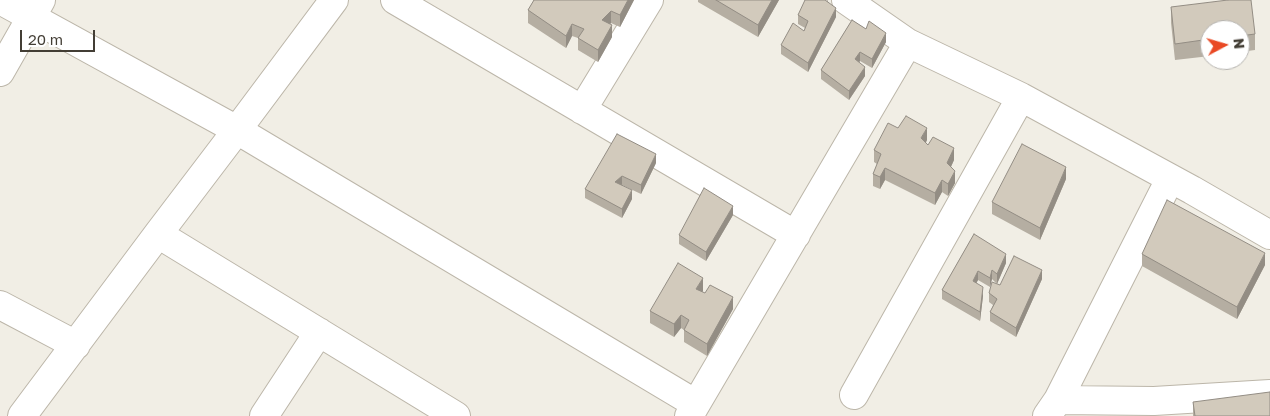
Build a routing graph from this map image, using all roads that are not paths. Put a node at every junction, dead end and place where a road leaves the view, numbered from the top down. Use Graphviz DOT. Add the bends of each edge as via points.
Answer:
graph roads {
  1 [pos="0,0"];
  2 [pos="334,0"];
  3 [pos="395,0"];
  4 [pos="649,0"];
  5 [pos="846,0"];
  6 [pos="36,9"];
  7 [pos="908,43"];
  8 [pos="0,72"];
  9 [pos="1021,98"];
  10 [pos="582,110"];
  11 [pos="237,130"];
  12 [pos="1181,184"];
  13 [pos="1270,213"];
  14 [pos="158,234"];
  15 [pos="796,235"];
  16 [pos="1270,235"];
  17 [pos="0,305"];
  18 [pos="319,332"];
  19 [pos="76,344"];
  20 [pos="1270,394"];
  21 [pos="854,395"];
  22 [pos="1053,408"];
  23 [pos="693,410"];
  24 [pos="31,413"];
  25 [pos="447,413"];
  26 [pos="264,416"];
  1 -- 6 [label="street"];
  2 -- 11 [label="street"];
  3 -- 10 [label="street"];
  4 -- 10 [label="street"];
  5 -- 7 [label="street"];
  6 -- 8 [label="street"];
  6 -- 11 [label="street"];
  7 -- 9 [label="street"];
  7 -- 15 [label="street"];
  9 -- 12 [label="street"];
  9 -- 21 [label="street"];
  10 -- 15 [label="street"];
  11 -- 14 [label="street"];
  11 -- 23 [label="street"];
  12 -- 13 [label="street"];
  12 -- 16 [label="street"];
  12 -- 22 [label="street"];
  14 -- 18 [label="street"];
  14 -- 19 [label="street"];
  15 -- 23 [label="street"];
  17 -- 19 [label="street"];
  18 -- 25 [label="street"];
  18 -- 26 [label="street"];
  19 -- 24 [label="street"];
  20 -- 22 [label="street"];
}
